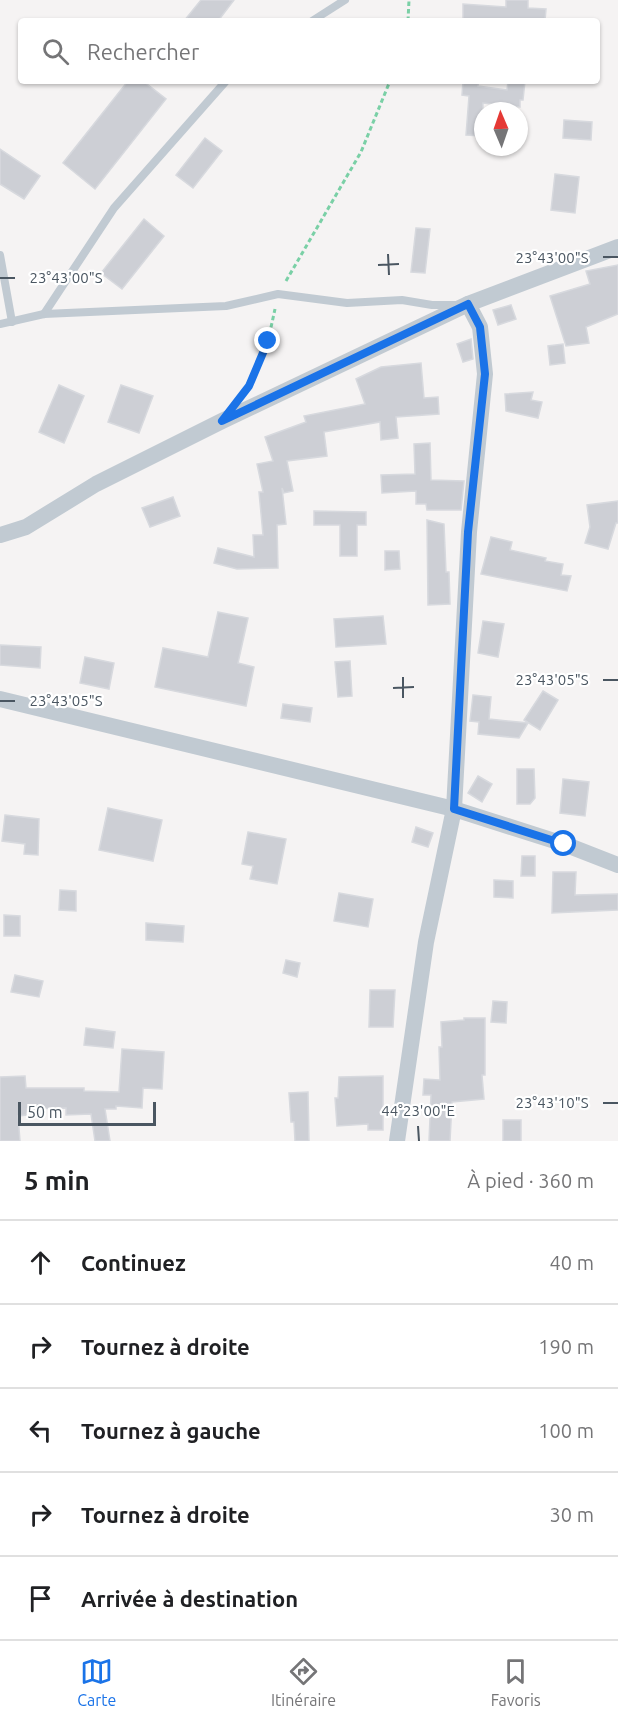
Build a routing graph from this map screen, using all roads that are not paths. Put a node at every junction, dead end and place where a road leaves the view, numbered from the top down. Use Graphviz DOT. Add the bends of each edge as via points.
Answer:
graph roads {
  1 [pos="345,0"];
  2 [pos="317,18"];
  3 [pos="223,84"];
  4 [pos="618,247"];
  5 [pos="0,255"];
  6 [pos="468,304"];
  7 [pos="44,314"];
  8 [pos="12,322"];
  9 [pos="0,324"];
  10 [pos="0,535"];
  11 [pos="0,699"];
  12 [pos="454,809"];
  13 [pos="618,865"];
  14 [pos="397,1141"];
  1 -- 2 [label="lane"];
  3 -- 7 [label="lane" via="114,208"];
  4 -- 6 [label="street"];
  5 -- 8 [label="lane"];
  6 -- 7 [label="lane" via="432,305 402,300 347,303 278,294 226,306"];
  6 -- 10 [label="street" via="96,484 26,527"];
  6 -- 12 [label="street" via="480,327 485,374 468,532"];
  7 -- 8 [label="lane"];
  8 -- 9 [label="lane"];
  11 -- 12 [label="street"];
  12 -- 13 [label="street"];
  12 -- 14 [label="street" via="426,942"];
}
